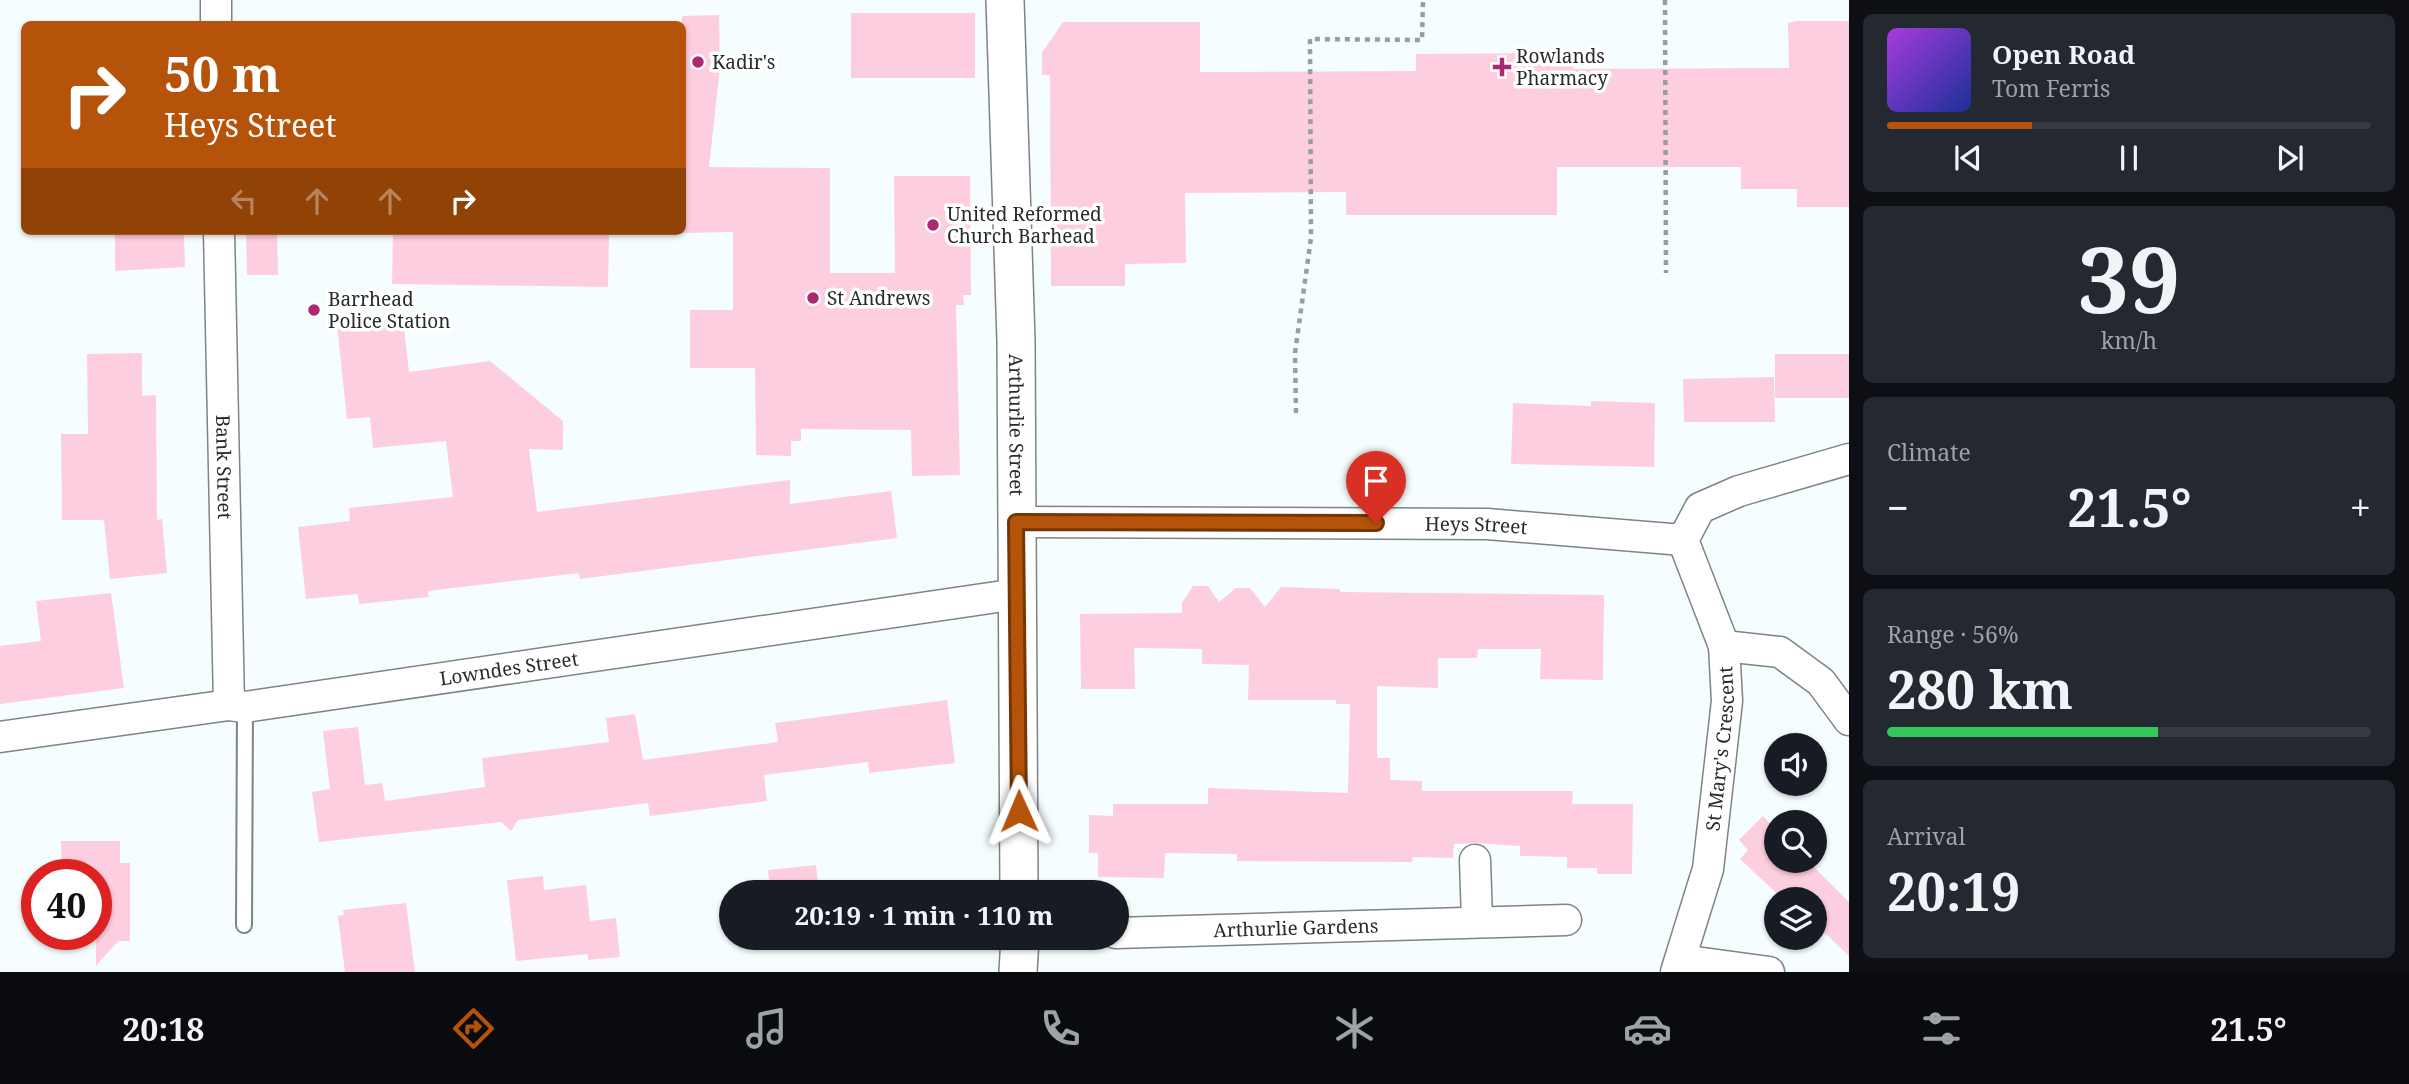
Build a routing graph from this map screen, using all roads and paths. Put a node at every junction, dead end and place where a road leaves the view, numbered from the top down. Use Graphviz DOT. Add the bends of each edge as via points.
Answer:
graph roads {
  1 [pos="216,0"];
  2 [pos="1005,0"];
  3 [pos="1423,0"];
  4 [pos="1665,0"];
  5 [pos="216,21"];
  6 [pos="219,235"];
  7 [pos="1666,274"];
  8 [pos="1296,413"];
  9 [pos="1849,459"];
  10 [pos="1016,522"];
  11 [pos="1683,540"];
  12 [pos="1017,594"];
  13 [pos="1724,646"];
  14 [pos="237,706"];
  15 [pos="1849,720"];
  16 [pos="0,737"];
  17 [pos="1475,860"];
  18 [pos="1019,880"];
  19 [pos="1478,920"];
  20 [pos="1566,920"];
  21 [pos="244,925"];
  22 [pos="1129,933"];
  23 [pos="1019,950"];
  24 [pos="1678,966"];
  25 [pos="1018,972"];
  26 [pos="1766,972"];
  1 -- 5 [label="street"];
  2 -- 10 [label="street, Arthurlie Street" via="1016,341"];
  3 -- 8 [label="path" via="1422,40 1310,39 1311,238 1295,353"];
  4 -- 7 [label="path"];
  6 -- 14 [label="street, Bank Street"];
  9 -- 11 [label="street" via="1739,491 1700,508"];
  10 -- 11 [label="street, Heys Street" via="1487,524"];
  10 -- 12 [label="street, Arthurlie Street"];
  11 -- 13 [label="street, St Mary's Crescent"];
  12 -- 14 [label="street, Lowndes Street"];
  12 -- 18 [label="street, Arthurlie Street"];
  13 -- 15 [label="street" via="1780,652 1821,682"];
  13 -- 24 [label="street, St Mary's Crescent" via="1727,701 1708,869"];
  14 -- 16 [label="street, Lowndes Street"];
  14 -- 21 [label="lane"];
  17 -- 19 [label="street"];
  19 -- 20 [label="street, Arthurlie Gardens"];
  19 -- 22 [label="street, Arthurlie Gardens"];
  23 -- 25 [label="street"];
  24 -- 26 [label="street, St Mary's Crescent"];
}
